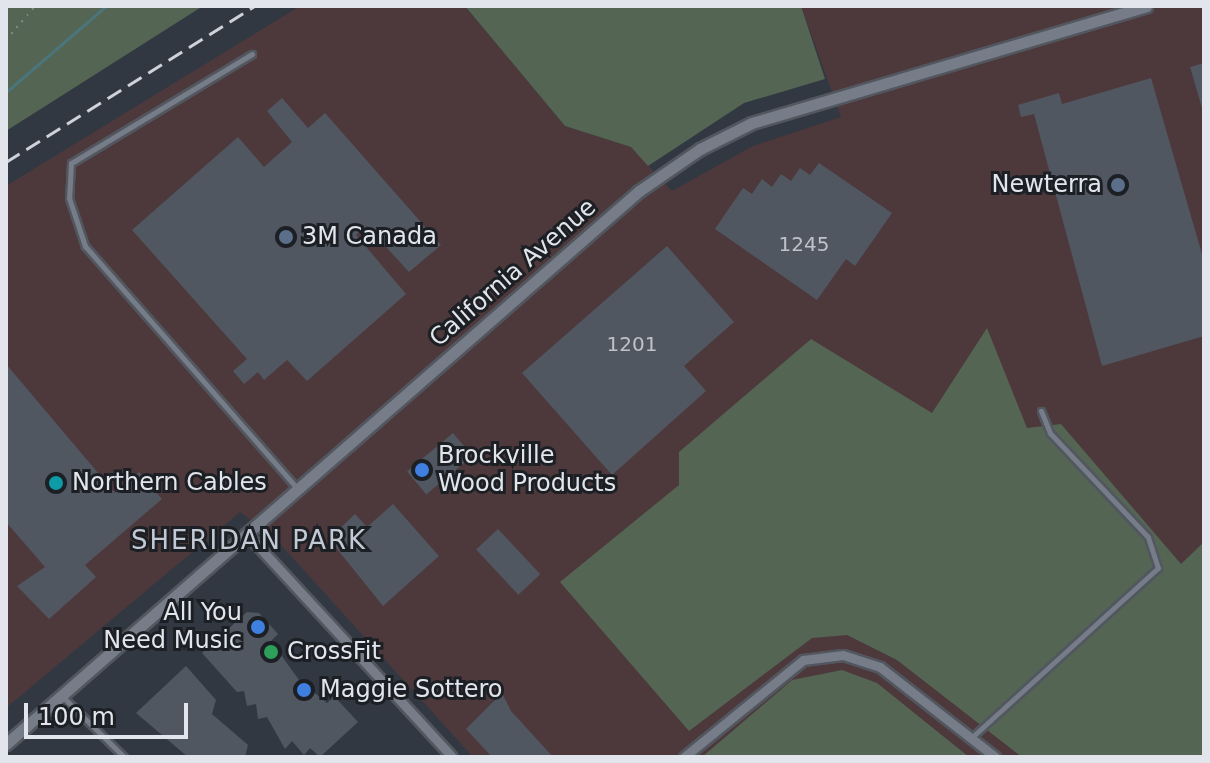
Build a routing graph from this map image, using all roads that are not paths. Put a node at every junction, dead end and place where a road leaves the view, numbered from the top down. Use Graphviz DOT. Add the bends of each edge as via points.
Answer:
graph roads {
  1 [pos="1146,6"];
  2 [pos="252,54"];
  3 [pos="1041,411"];
  4 [pos="299,490"];
  5 [pos="248,535"];
  6 [pos="61,696"];
  7 [pos="971,738"];
  8 [pos="6,744"];
  9 [pos="448,756"];
  10 [pos="124,757"];
  11 [pos="684,757"];
  12 [pos="995,757"];
  1 -- 4 [label="street, California Avenue" via="752,123 700,149 639,191"];
  2 -- 4 [label="lane" via="71,163 69,198 85,246"];
  3 -- 7 [label="lane" via="1050,433 1148,537 1158,568"];
  4 -- 5 [label="street, California Avenue"];
  5 -- 6 [label="street, California Avenue"];
  5 -- 9 [label="street"];
  6 -- 8 [label="street, California Avenue"];
  6 -- 10 [label="lane"];
  7 -- 11 [label="street" via="880,667 843,655 803,660"];
  7 -- 12 [label="street"];
}
